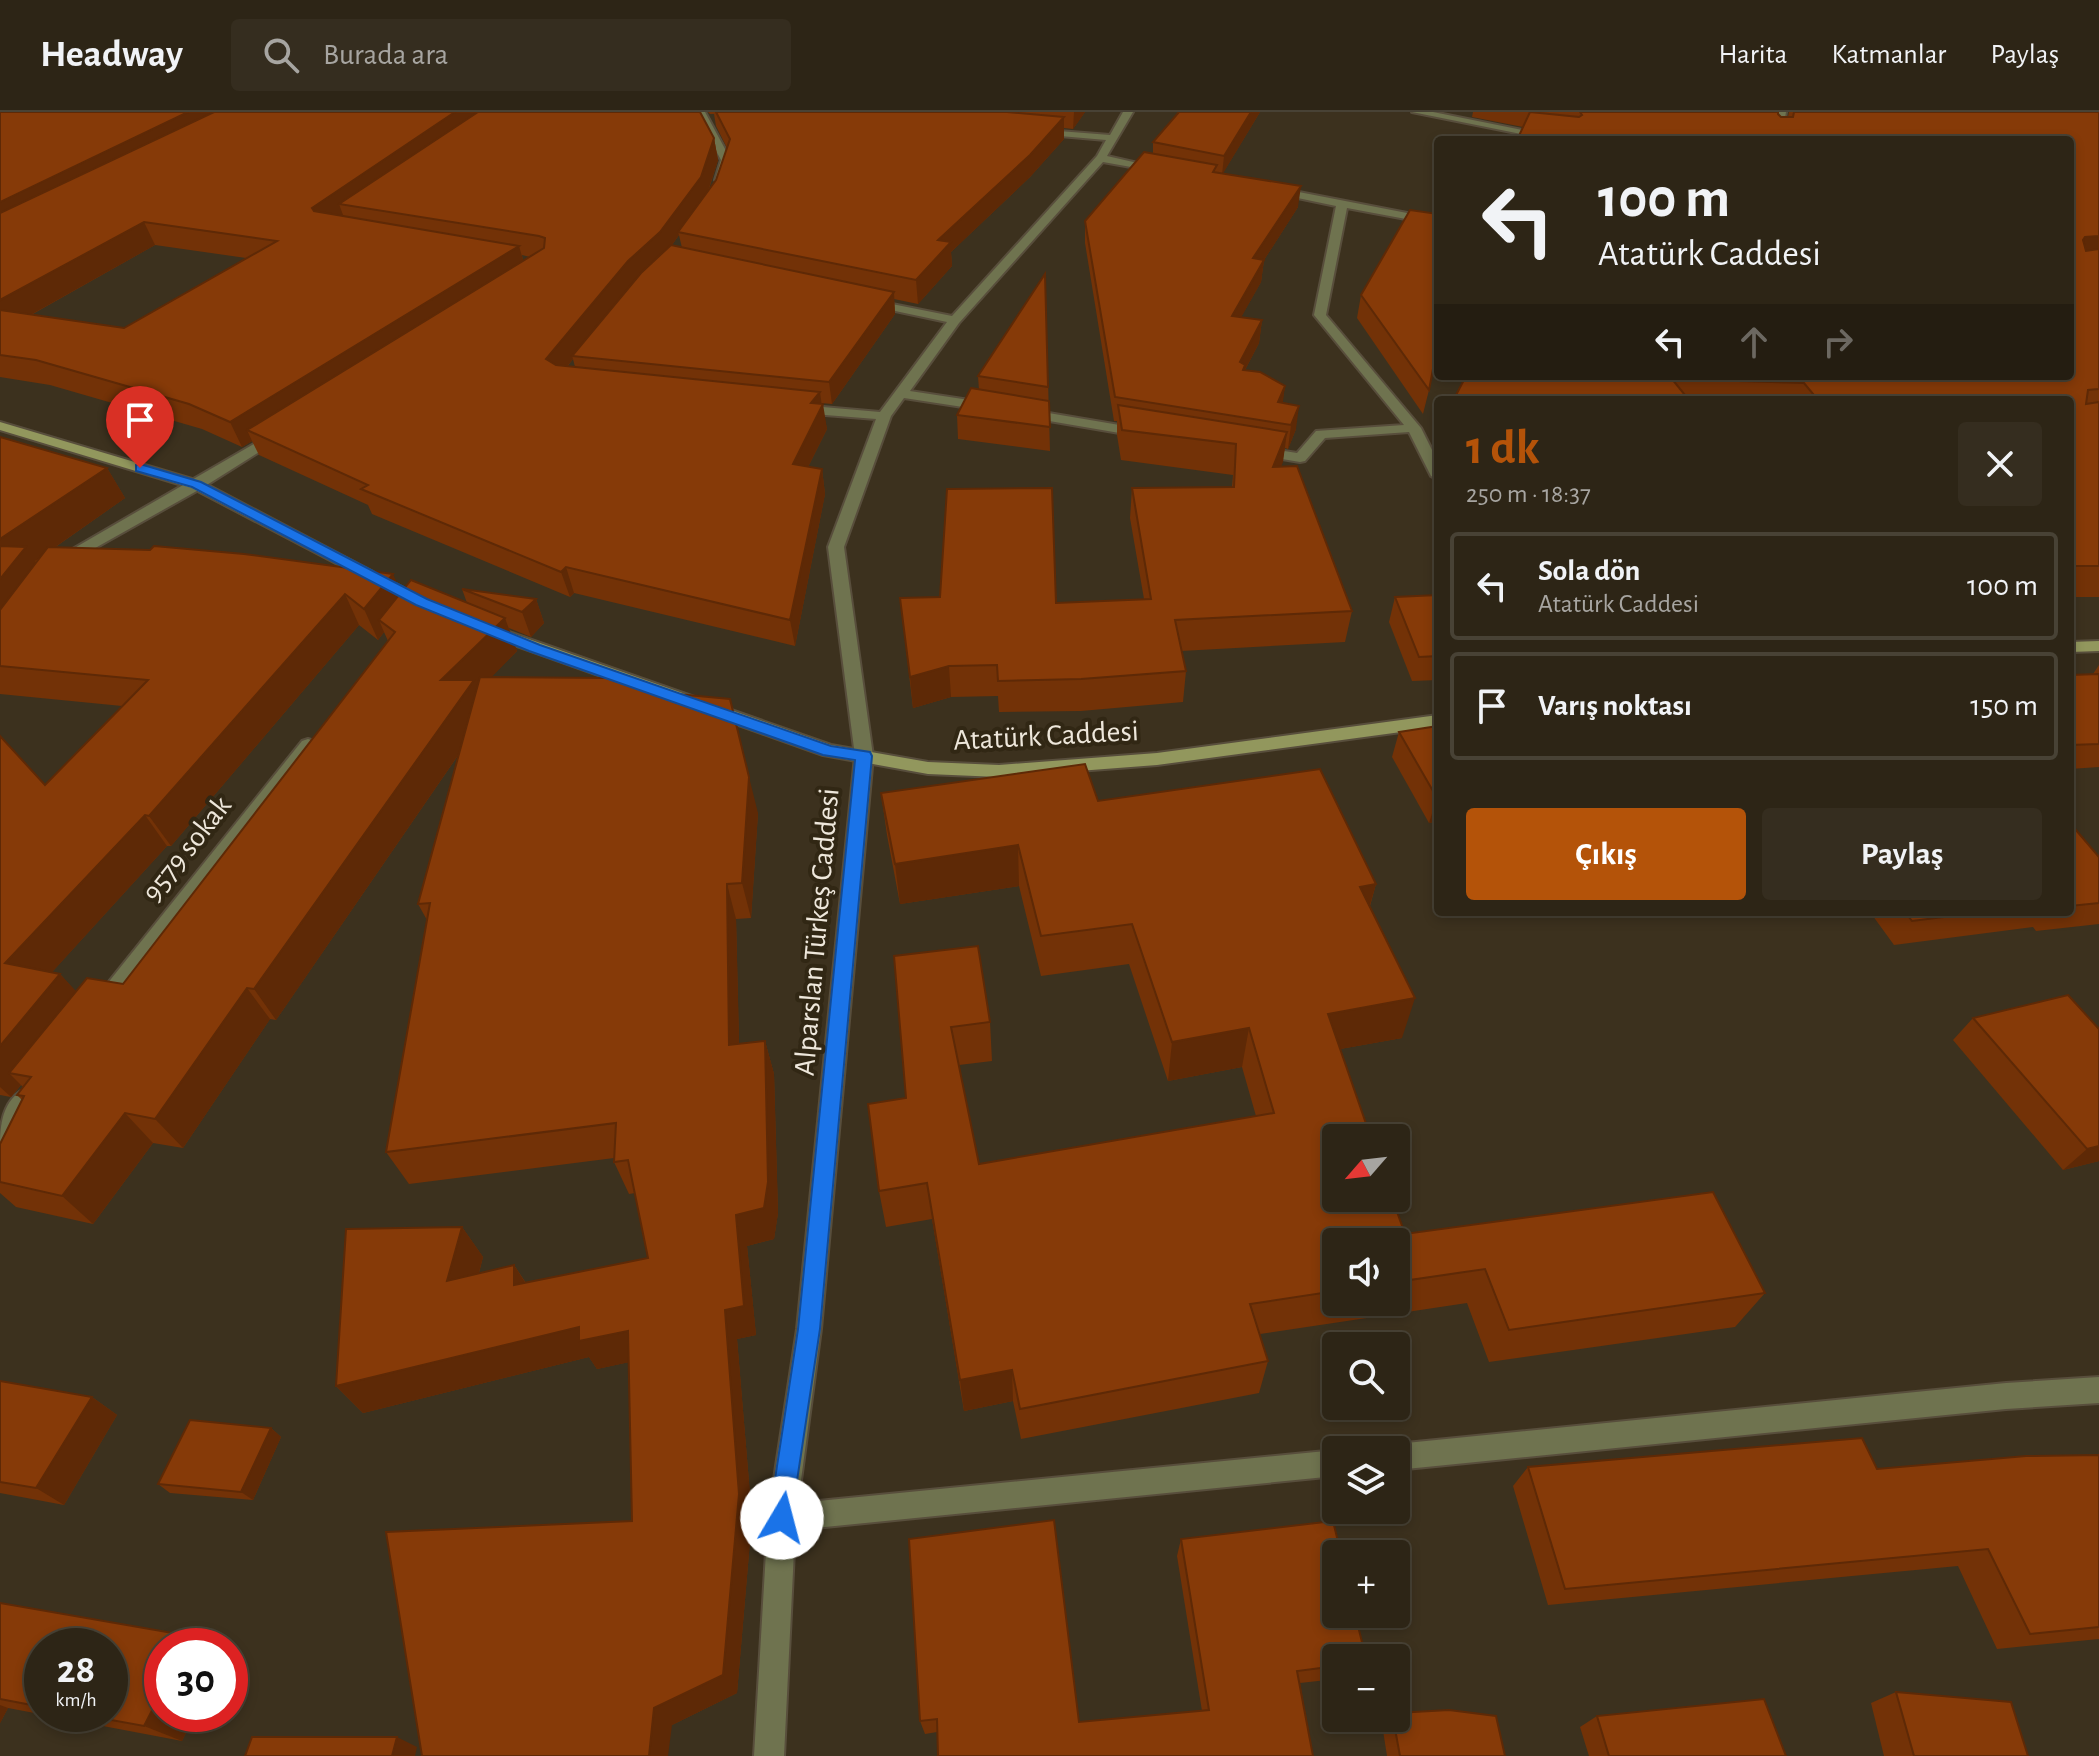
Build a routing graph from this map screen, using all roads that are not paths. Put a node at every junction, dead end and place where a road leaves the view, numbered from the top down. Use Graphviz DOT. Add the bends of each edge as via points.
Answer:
graph roads {
  1 [pos="1128,112"];
  2 [pos="1417,112"];
  3 [pos="1781,112"];
  4 [pos="703,116"];
  5 [pos="721,119"];
  6 [pos="1022,129"];
  7 [pos="1546,136"];
  8 [pos="1777,136"];
  9 [pos="1113,138"];
  10 [pos="1101,158"];
  11 [pos="1177,172"];
  12 [pos="717,187"];
  13 [pos="1267,189"];
  14 [pos="1342,204"];
  15 [pos="1434,221"];
  16 [pos="850,298"];
  17 [pos="955,320"];
  18 [pos="900,393"];
  19 [pos="787,408"];
  20 [pos="884,416"];
  21 [pos="0,426"];
  22 [pos="291,426"];
  23 [pos="1414,428"];
  24 [pos="1162,436"];
  25 [pos="1239,448"];
  26 [pos="1434,468"];
  27 [pos="197,485"];
  28 [pos="57,578"];
  29 [pos="423,608"];
  30 [pos="478,625"];
  31 [pos="2099,646"];
  32 [pos="2074,647"];
  33 [pos="1434,722"];
  34 [pos="323,726"];
  35 [pos="864,756"];
  36 [pos="88,1022"];
  37 [pos="39,1084"];
  38 [pos="0,1133"];
  39 [pos="2099,1390"];
  40 [pos="1410,1456"];
  41 [pos="1322,1464"];
  42 [pos="782,1518"];
  43 [pos="769,1756"];
  1 -- 9 [label="street, Alparslan Türkeş Caddesi"];
  2 -- 7 [label="street"];
  3 -- 8 [label="street"];
  4 -- 5 [label="street"];
  4 -- 12 [label="street" via="726,160"];
  6 -- 9 [label="street"];
  9 -- 10 [label="street, Alparslan Türkeş Caddesi"];
  10 -- 11 [label="street"];
  10 -- 17 [label="street, Alparslan Türkeş Caddesi"];
  13 -- 14 [label="street"];
  14 -- 15 [label="street"];
  14 -- 23 [label="street" via="1320,315"];
  16 -- 17 [label="street"];
  17 -- 18 [label="street, Alparslan Türkeş Caddesi"];
  18 -- 20 [label="street, Alparslan Türkeş Caddesi"];
  18 -- 24 [label="street"];
  19 -- 20 [label="street"];
  20 -- 35 [label="street, Alparslan Türkeş Caddesi" via="836,547"];
  21 -- 27 [label="street"];
  22 -- 27 [label="street"];
  23 -- 25 [label="street" via="1321,434 1300,458"];
  23 -- 26 [label="street"];
  27 -- 28 [label="street" via="76,553"];
  27 -- 29 [label="street"];
  30 -- 35 [label="street, Atatürk Caddesi" via="829,751"];
  31 -- 32 [label="street"];
  33 -- 35 [label="street, Atatürk Caddesi" via="1157,759 999,771 928,768"];
  34 -- 36 [label="street, 9579 sokak"];
  35 -- 42 [label="street, Alparslan Türkeş Caddesi" via="809,1329"];
  37 -- 38 [label="street"];
  39 -- 40 [label="street"];
  41 -- 42 [label="street"];
  42 -- 43 [label="street, Alparslan Türkeş Caddesi"];
}
